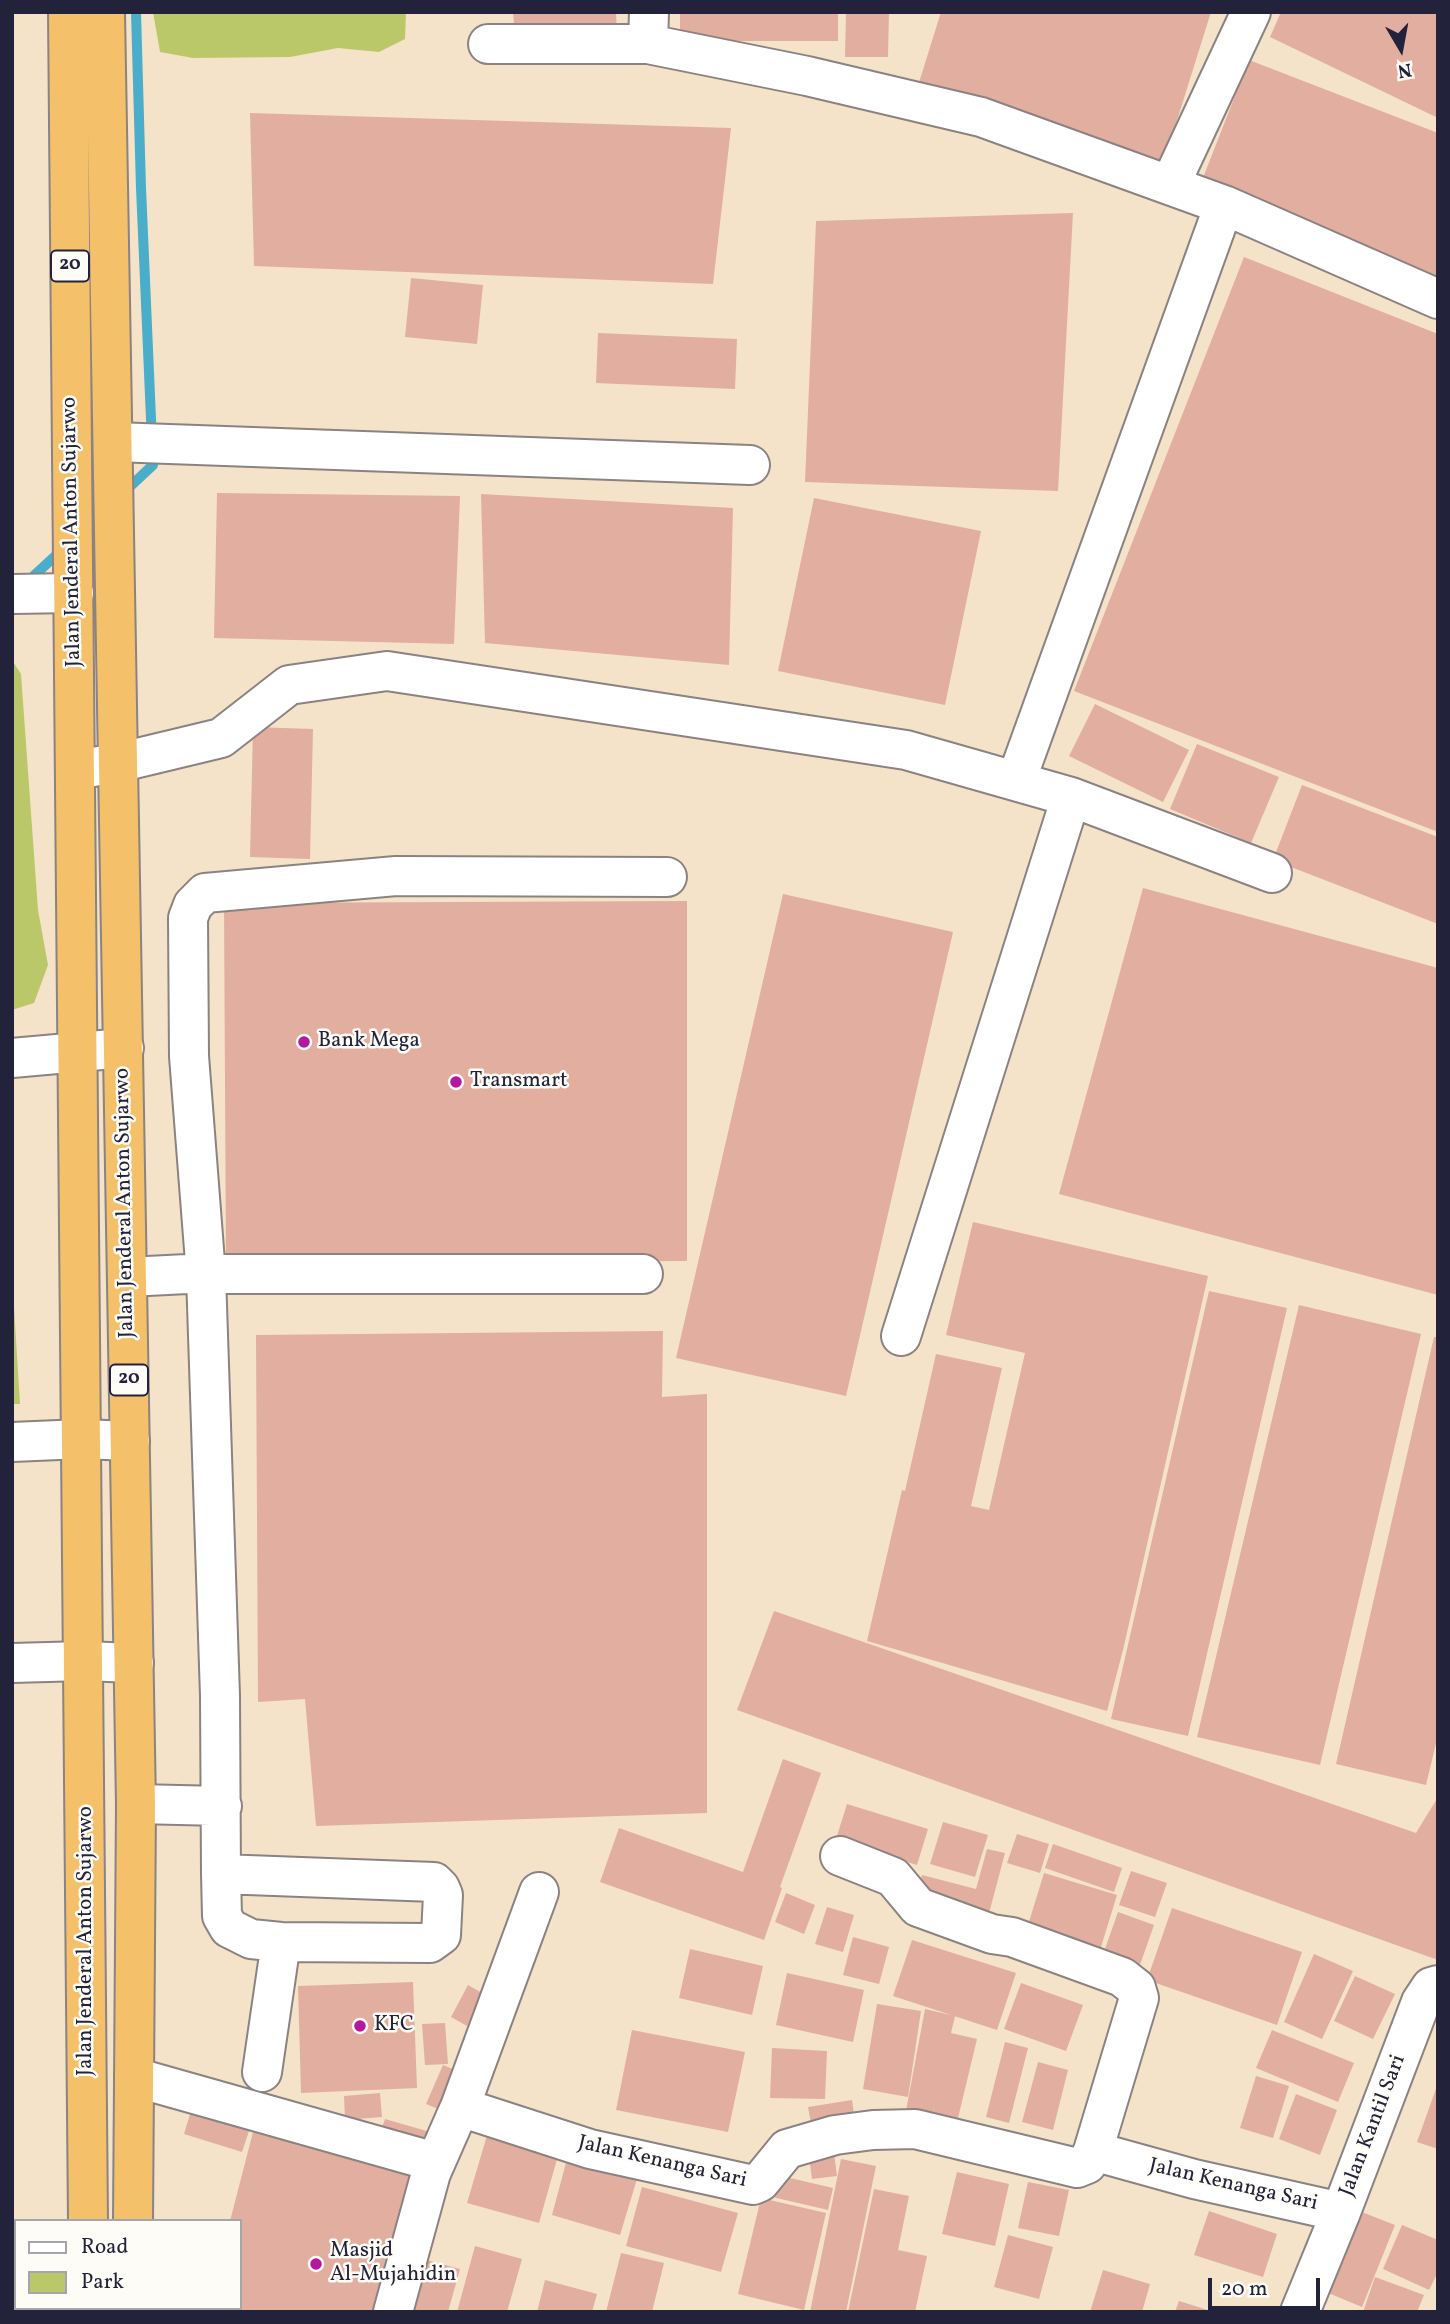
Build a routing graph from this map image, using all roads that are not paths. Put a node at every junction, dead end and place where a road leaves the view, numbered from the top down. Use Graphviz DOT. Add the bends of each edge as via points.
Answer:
graph roads {
  1 [pos="68,12"];
  2 [pos="105,12"];
  3 [pos="1251,12"];
  4 [pos="649,28"];
  5 [pos="488,44"];
  6 [pos="1170,185"];
  7 [pos="1224,205"];
  8 [pos="1438,299"];
  9 [pos="139,443"];
  10 [pos="750,465"];
  11 [pos="116,554"];
  12 [pos="73,558"];
  13 [pos="19,594"];
  14 [pos="117,763"];
  15 [pos="75,770"];
  16 [pos="1016,781"];
  17 [pos="1071,797"];
  18 [pos="1272,873"];
  19 [pos="667,877"];
  20 [pos="124,1048"];
  21 [pos="78,1051"];
  22 [pos="12,1058"];
  23 [pos="643,1274"];
  24 [pos="206,1275"];
  25 [pos="128,1278"];
  26 [pos="901,1336"];
  27 [pos="82,1439"];
  28 [pos="130,1441"];
  29 [pos="12,1442"];
  30 [pos="84,1661"];
  31 [pos="12,1663"];
  32 [pos="134,1663"];
  33 [pos="136,1804"];
  34 [pos="222,1806"];
  35 [pos="840,1856"];
  36 [pos="221,1874"];
  37 [pos="539,1892"];
  38 [pos="87,1939"];
  39 [pos="135,1939"];
  40 [pos="281,1942"];
  41 [pos="1438,1985"];
  42 [pos="262,2072"];
  43 [pos="134,2077"];
  44 [pos="460,2107"];
  45 [pos="1093,2151"];
  46 [pos="435,2162"];
  47 [pos="1341,2212"];
  48 [pos="88,2219"];
  49 [pos="133,2219"];
  50 [pos="393,2312"];
  51 [pos="1300,2312"];
  1 -- 12 [label="highway, Jalan Jenderal Anton Sujarwo / 20"];
  2 -- 9 [label="highway, Jalan Jenderal Anton Sujarwo / 20"];
  3 -- 6 [label="street"];
  4 -- 5 [label="street"];
  4 -- 6 [label="street" via="807,76 981,117"];
  6 -- 7 [label="street"];
  7 -- 8 [label="street"];
  7 -- 16 [label="street"];
  9 -- 10 [label="street"];
  9 -- 11 [label="highway, Jalan Jenderal Anton Sujarwo / 20" via="115,490"];
  11 -- 12 [label="highway"];
  11 -- 14 [label="highway, Jalan Jenderal Anton Sujarwo / 20"];
  12 -- 13 [label="street"];
  12 -- 15 [label="highway, Jalan Jenderal Anton Sujarwo / 20"];
  14 -- 15 [label="street"];
  14 -- 16 [label="street" via="221,737 289,685 387,671 906,750"];
  14 -- 20 [label="highway, Jalan Jenderal Anton Sujarwo / 20"];
  15 -- 21 [label="highway, Jalan Jenderal Anton Sujarwo / 20"];
  16 -- 17 [label="street"];
  17 -- 18 [label="street"];
  17 -- 26 [label="street"];
  19 -- 24 [label="street" via="396,876 205,893 193,905 188,932 189,1056"];
  20 -- 21 [label="street, Jalan Jenderal Anton Sujarwo"];
  20 -- 25 [label="highway, Jalan Jenderal Anton Sujarwo / 20"];
  21 -- 22 [label="street"];
  21 -- 27 [label="highway, Jalan Jenderal Anton Sujarwo / 20"];
  23 -- 24 [label="street"];
  24 -- 25 [label="street"];
  24 -- 34 [label="street"];
  25 -- 28 [label="highway, Jalan Jenderal Anton Sujarwo / 20"];
  27 -- 28 [label="street"];
  27 -- 29 [label="street"];
  27 -- 30 [label="highway, Jalan Jenderal Anton Sujarwo / 20"];
  28 -- 32 [label="highway, Jalan Jenderal Anton Sujarwo / 20"];
  30 -- 31 [label="street"];
  30 -- 32 [label="street"];
  30 -- 38 [label="highway, Jalan Jenderal Anton Sujarwo / 20"];
  32 -- 33 [label="highway, Jalan Jenderal Anton Sujarwo / 20"];
  33 -- 34 [label="street"];
  33 -- 39 [label="highway, Jalan Jenderal Anton Sujarwo / 20"];
  34 -- 36 [label="street"];
  35 -- 45 [label="street" via="893,1877 918,1907 1110,1972 1136,1988 1139,1998"];
  36 -- 40 [label="street" via="222,1916 229,1928 251,1939"];
  36 -- 40 [label="street" via="434,1882 443,1895 441,1935 430,1943"];
  37 -- 44 [label="street"];
  38 -- 39 [label="highway"];
  38 -- 48 [label="highway, Jalan Jenderal Anton Sujarwo / 20"];
  39 -- 43 [label="highway, Jalan Jenderal Anton Sujarwo / 20"];
  40 -- 42 [label="street"];
  41 -- 47 [label="street, Jalan Kantil Sari" via="1431,1987 1421,2002"];
  43 -- 46 [label="street"];
  43 -- 49 [label="highway, Jalan Jenderal Anton Sujarwo / 20"];
  44 -- 45 [label="street, Jalan Kenanga Sari" via="590,2149 753,2185 787,2149 873,2130 915,2129 1077,2168 1087,2164"];
  44 -- 46 [label="street"];
  45 -- 47 [label="street, Jalan Kenanga Sari"];
  46 -- 50 [label="street"];
  47 -- 51 [label="street, Jalan Kantil Sari"];
}
